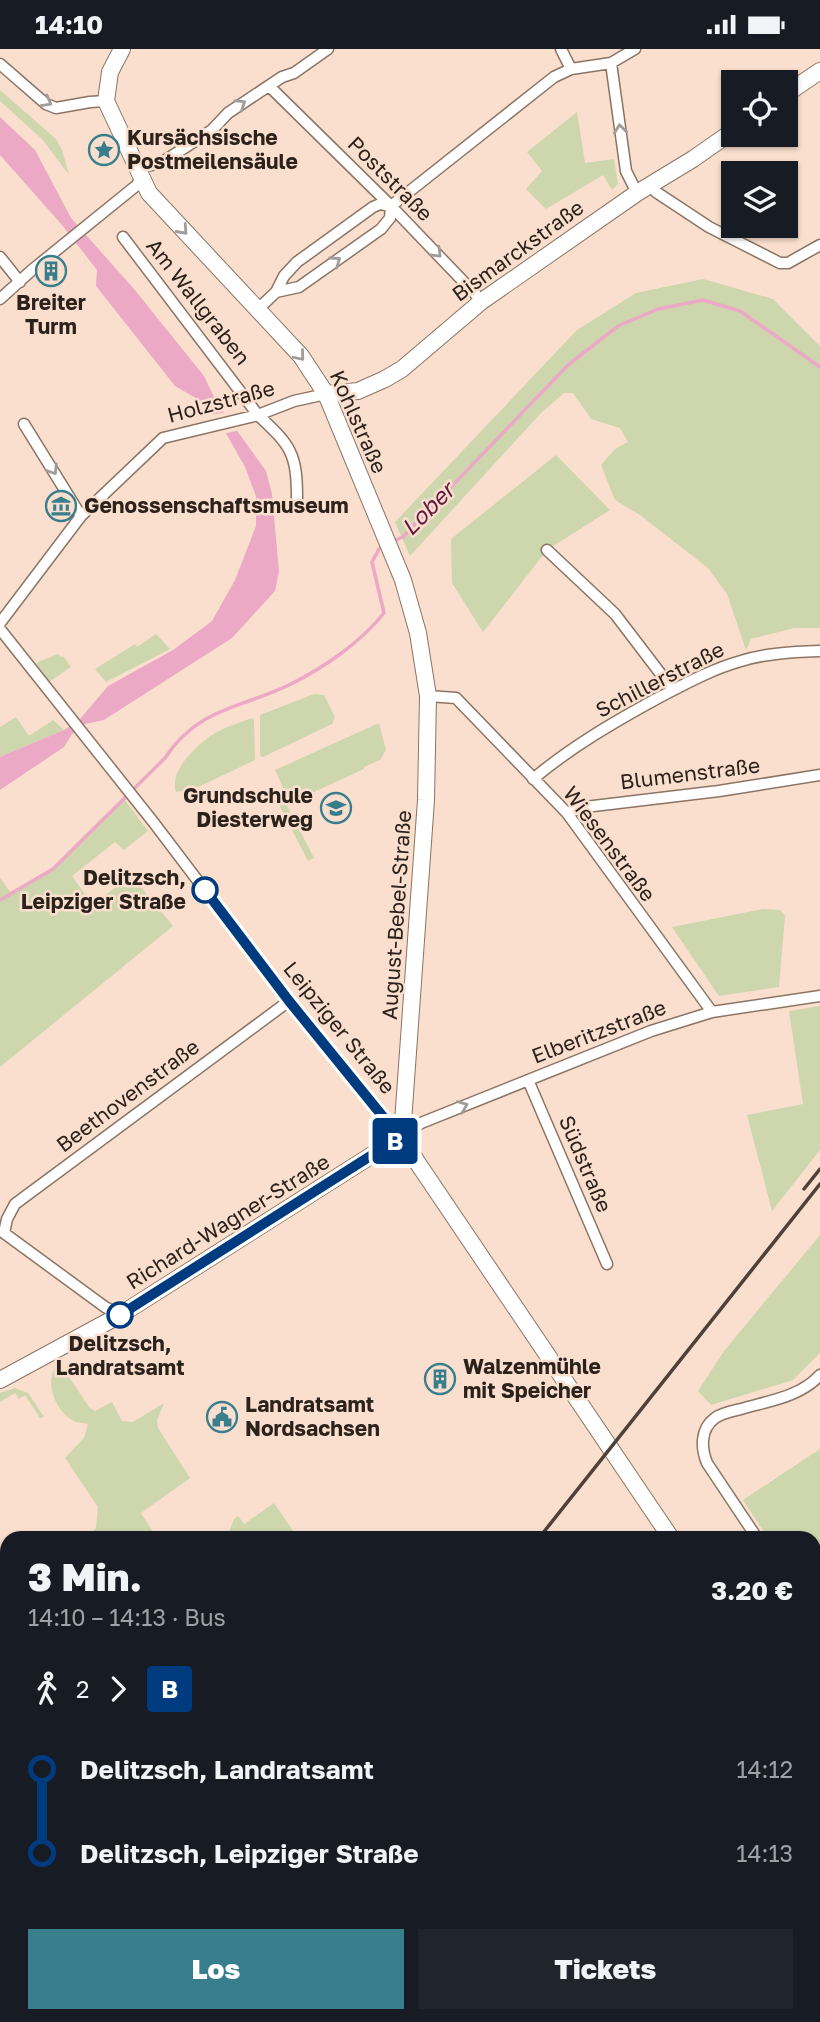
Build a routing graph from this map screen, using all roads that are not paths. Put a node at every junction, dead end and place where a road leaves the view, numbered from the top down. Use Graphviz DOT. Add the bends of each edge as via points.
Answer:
graph roads {
  1 [pos="328,49"];
  2 [pos="561,49"];
  3 [pos="635,49"];
  4 [pos="119,56"];
  5 [pos="0,64"];
  6 [pos="611,64"];
  7 [pos="571,69"];
  8 [pos="820,71"];
  9 [pos="269,86"];
  10 [pos="798,87"];
  11 [pos="106,101"];
  12 [pos="721,139"];
  13 [pos="132,158"];
  14 [pos="141,177"];
  15 [pos="643,188"];
  16 [pos="391,206"];
  17 [pos="123,237"];
  18 [pos="820,245"];
  19 [pos="0,257"];
  20 [pos="20,282"];
  21 [pos="276,292"];
  22 [pos="0,299"];
  23 [pos="482,301"];
  24 [pos="258,309"];
  25 [pos="327,394"];
  26 [pos="258,415"];
  27 [pos="24,424"];
  28 [pos="297,499"];
  29 [pos="81,516"];
  30 [pos="547,550"];
  31 [pos="0,623"];
  32 [pos="0,629"];
  33 [pos="820,651"];
  34 [pos="673,690"];
  35 [pos="428,697"];
  36 [pos="820,775"];
  37 [pos="533,779"];
  38 [pos="566,813"];
  39 [pos="820,996"];
  40 [pos="289,1001"];
  41 [pos="712,1013"];
  42 [pos="528,1080"];
  43 [pos="402,1136"];
  44 [pos="2,1233"];
  45 [pos="607,1264"];
  46 [pos="120,1315"];
  47 [pos="820,1375"];
  48 [pos="0,1380"];
  49 [pos="666,1531"];
  50 [pos="752,1531"];
  1 -- 9 [label="street"];
  2 -- 7 [label="street"];
  3 -- 6 [label="street"];
  4 -- 11 [label="street"];
  5 -- 11 [label="street, one-way" via="56,108"];
  6 -- 7 [label="street"];
  15 -- 6 [label="street, one-way" via="626,171"];
  7 -- 16 [label="street" via="554,77"];
  8 -- 10 [label="street"];
  13 -- 9 [label="street, one-way" via="147,166 161,163"];
  9 -- 16 [label="street, Poststraße"];
  11 -- 13 [label="street, Kohlstraße"];
  12 -- 15 [label="street, Bismarckstraße"];
  13 -- 14 [label="street, Kohlstraße"];
  14 -- 20 [label="street"];
  14 -- 24 [label="street, Kohlstraße, one-way" via="149,193"];
  15 -- 18 [label="street" via="779,263 788,263"];
  15 -- 23 [label="street, Bismarckstraße"];
  16 -- 21 [label="street" via="373,207 297,262"];
  21 -- 16 [label="street, one-way" via="299,287 381,229 390,218"];
  16 -- 23 [label="street, Poststraße, one-way"];
  17 -- 26 [label="street, Am Wallgraben"];
  19 -- 20 [label="street"];
  20 -- 22 [label="street"];
  21 -- 24 [label="street"];
  23 -- 25 [label="street, Bismarckstraße" via="417,358 385,379 358,391"];
  24 -- 25 [label="street, Kohlstraße, one-way" via="301,356"];
  25 -- 26 [label="street, Holzstraße"];
  25 -- 35 [label="street, Kohlstraße" via="403,580 418,633"];
  26 -- 28 [label="street, Am Wallgraben" via="291,453 296,464"];
  26 -- 29 [label="street, Holzstraße" via="163,438"];
  27 -- 29 [label="street, one-way"];
  29 -- 31 [label="street, Holzstraße"];
  30 -- 34 [label="street" via="615,614"];
  32 -- 40 [label="street, Leipziger Straße"];
  33 -- 34 [label="street, Schillerstraße" via="742,660"];
  34 -- 37 [label="street, Schillerstraße" via="561,755"];
  35 -- 37 [label="street, Wiesenstraße" via="456,698"];
  35 -- 43 [label="street, August-Bebel-Straße" via="426,800"];
  36 -- 38 [label="street, Blumenstraße"];
  37 -- 38 [label="street, Wiesenstraße"];
  38 -- 41 [label="street, Wiesenstraße"];
  39 -- 41 [label="street, Elberitzstraße"];
  40 -- 43 [label="street, Leipziger Straße"];
  40 -- 44 [label="street, Beethovenstraße" via="15,1204"];
  41 -- 42 [label="street, Elberitzstraße" via="651,1031"];
  43 -- 42 [label="street, Elberitzstraße, one-way" via="421,1123"];
  42 -- 45 [label="street, Südstraße"];
  43 -- 46 [label="street, Richard-Wagner-Straße"];
  43 -- 49 [label="street, Leipziger Straße"];
  44 -- 46 [label="street"];
  46 -- 48 [label="street, Richard-Wagner-Straße"];
  47 -- 50 [label="street" via="800,1392 729,1412 706,1428 702,1440 707,1463"];
}
